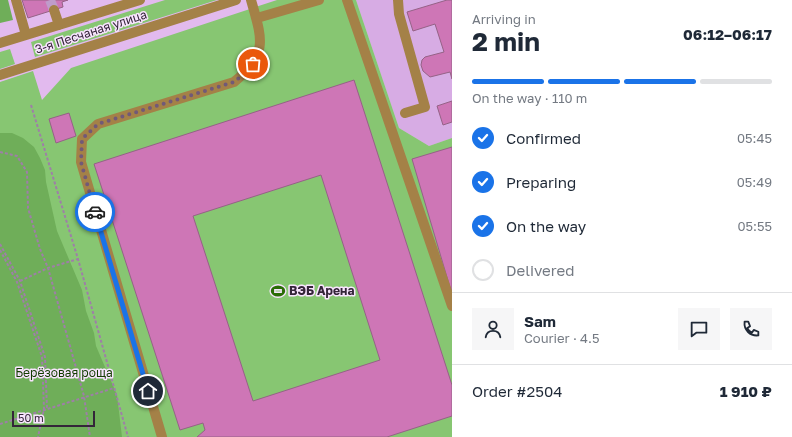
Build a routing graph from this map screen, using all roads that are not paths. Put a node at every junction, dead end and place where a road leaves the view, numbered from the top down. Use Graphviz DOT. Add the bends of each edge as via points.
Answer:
graph roads {
  1 [pos="16,0"];
  2 [pos="140,0"];
  3 [pos="236,0"];
  4 [pos="251,0"];
  5 [pos="319,0"];
  6 [pos="347,0"];
  7 [pos="401,1"];
  8 [pos="54,10"];
  9 [pos="257,18"];
  10 [pos="59,25"];
  11 [pos="26,35"];
  12 [pos="0,43"];
  13 [pos="0,75"];
  14 [pos="405,113"];
  15 [pos="452,306"];
  16 [pos="162,437"];
  1 -- 11 [label="street"];
  2 -- 10 [label="street, 3-я Песчаная улица"];
  3 -- 13 [label="street, 3-я Песчаная улица"];
  4 -- 9 [label="street"];
  5 -- 9 [label="street"];
  6 -- 15 [label="street"];
  7 -- 14 [label="street" via="399,14 425,107"];
  8 -- 10 [label="street"];
  9 -- 16 [label="street" via="261,39 258,56 247,71 234,82 98,124 82,139 81,162"];
  10 -- 11 [label="street, 3-я Песчаная улица"];
  11 -- 12 [label="street, 3-я Песчаная улица"];
}
